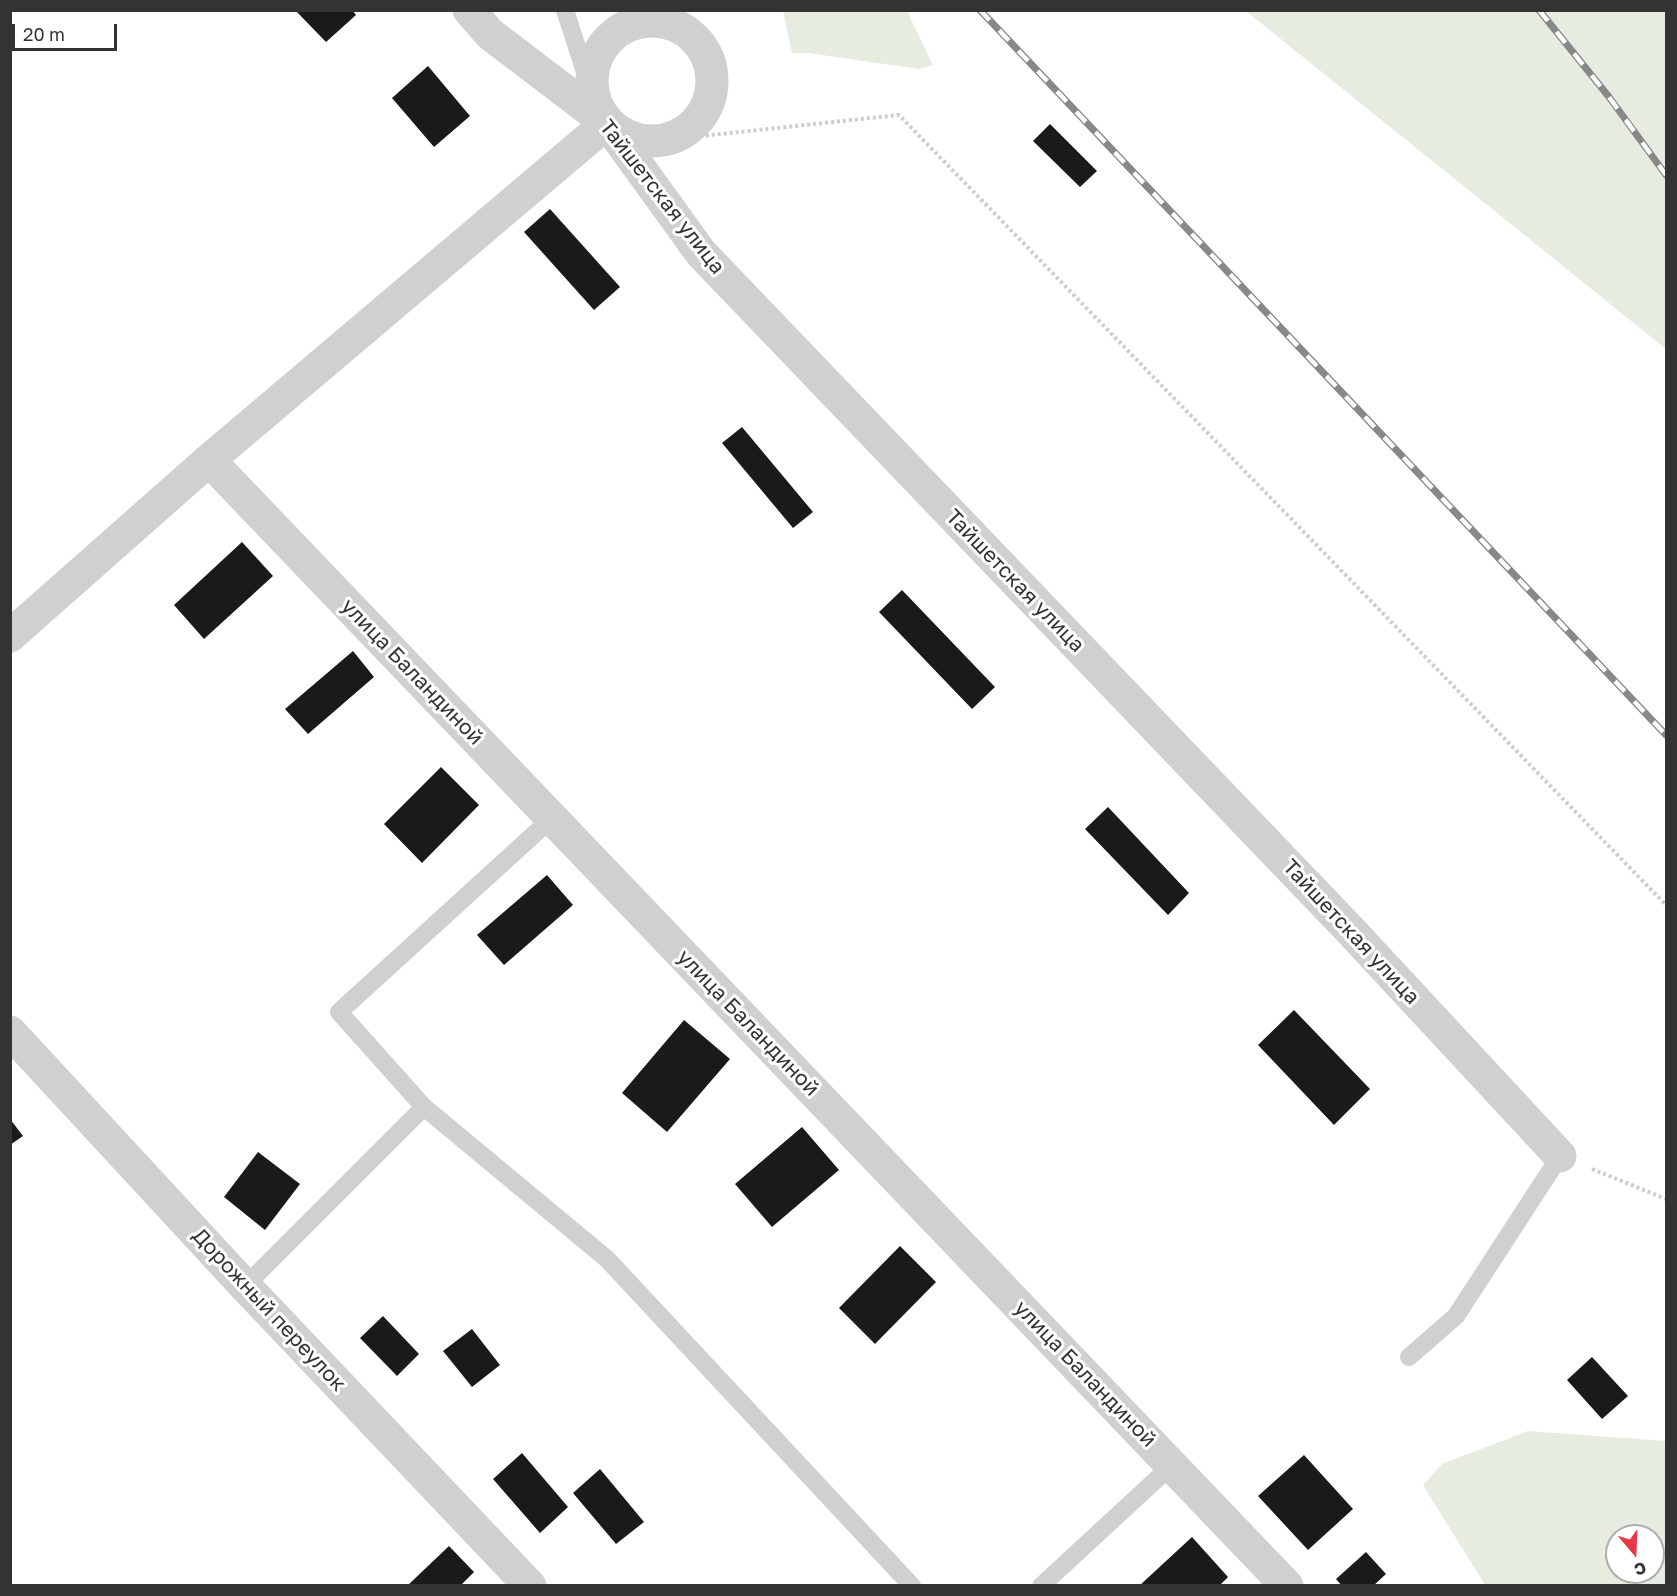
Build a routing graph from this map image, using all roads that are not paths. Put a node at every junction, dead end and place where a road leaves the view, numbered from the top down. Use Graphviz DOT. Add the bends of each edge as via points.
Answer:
graph roads {
  1 [pos="469,10"];
  2 [pos="564,10"];
  3 [pos="602,114"];
  4 [pos="209,460"];
  5 [pos="10,636"];
  6 [pos="552,818"];
  7 [pos="10,1032"];
  8 [pos="424,1107"];
  9 [pos="1560,1156"];
  10 [pos="245,1286"];
  11 [pos="1409,1357"];
  12 [pos="1172,1465"];
  13 [pos="530,1586"];
  14 [pos="912,1586"];
  15 [pos="1041,1586"];
  16 [pos="1287,1586"];
  1 -- 3 [label="street, Тайшетская улица" via="490,34"];
  2 -- 3 [label="lane"];
  3 -- 3 [label="street" via="624,135 644,141 664,140 683,133 698,121 708,104 710,64 701,46 688,32 670,23 650,20 613,34 600,49 593,67 591,87"];
  3 -- 4 [label="street"];
  3 -- 9 [label="street, Тайшетская улица" via="701,253 1351,931"];
  4 -- 5 [label="street"];
  4 -- 6 [label="street, улица Баландиной"];
  6 -- 8 [label="lane" via="339,1012"];
  6 -- 12 [label="street, улица Баландиной"];
  7 -- 10 [label="street, Дорожный переулок"];
  8 -- 10 [label="lane"];
  8 -- 14 [label="lane" via="607,1259"];
  9 -- 11 [label="lane" via="1456,1316"];
  10 -- 13 [label="street, Дорожный переулок"];
  12 -- 15 [label="lane"];
  12 -- 16 [label="street, улица Баландиной"];
}
